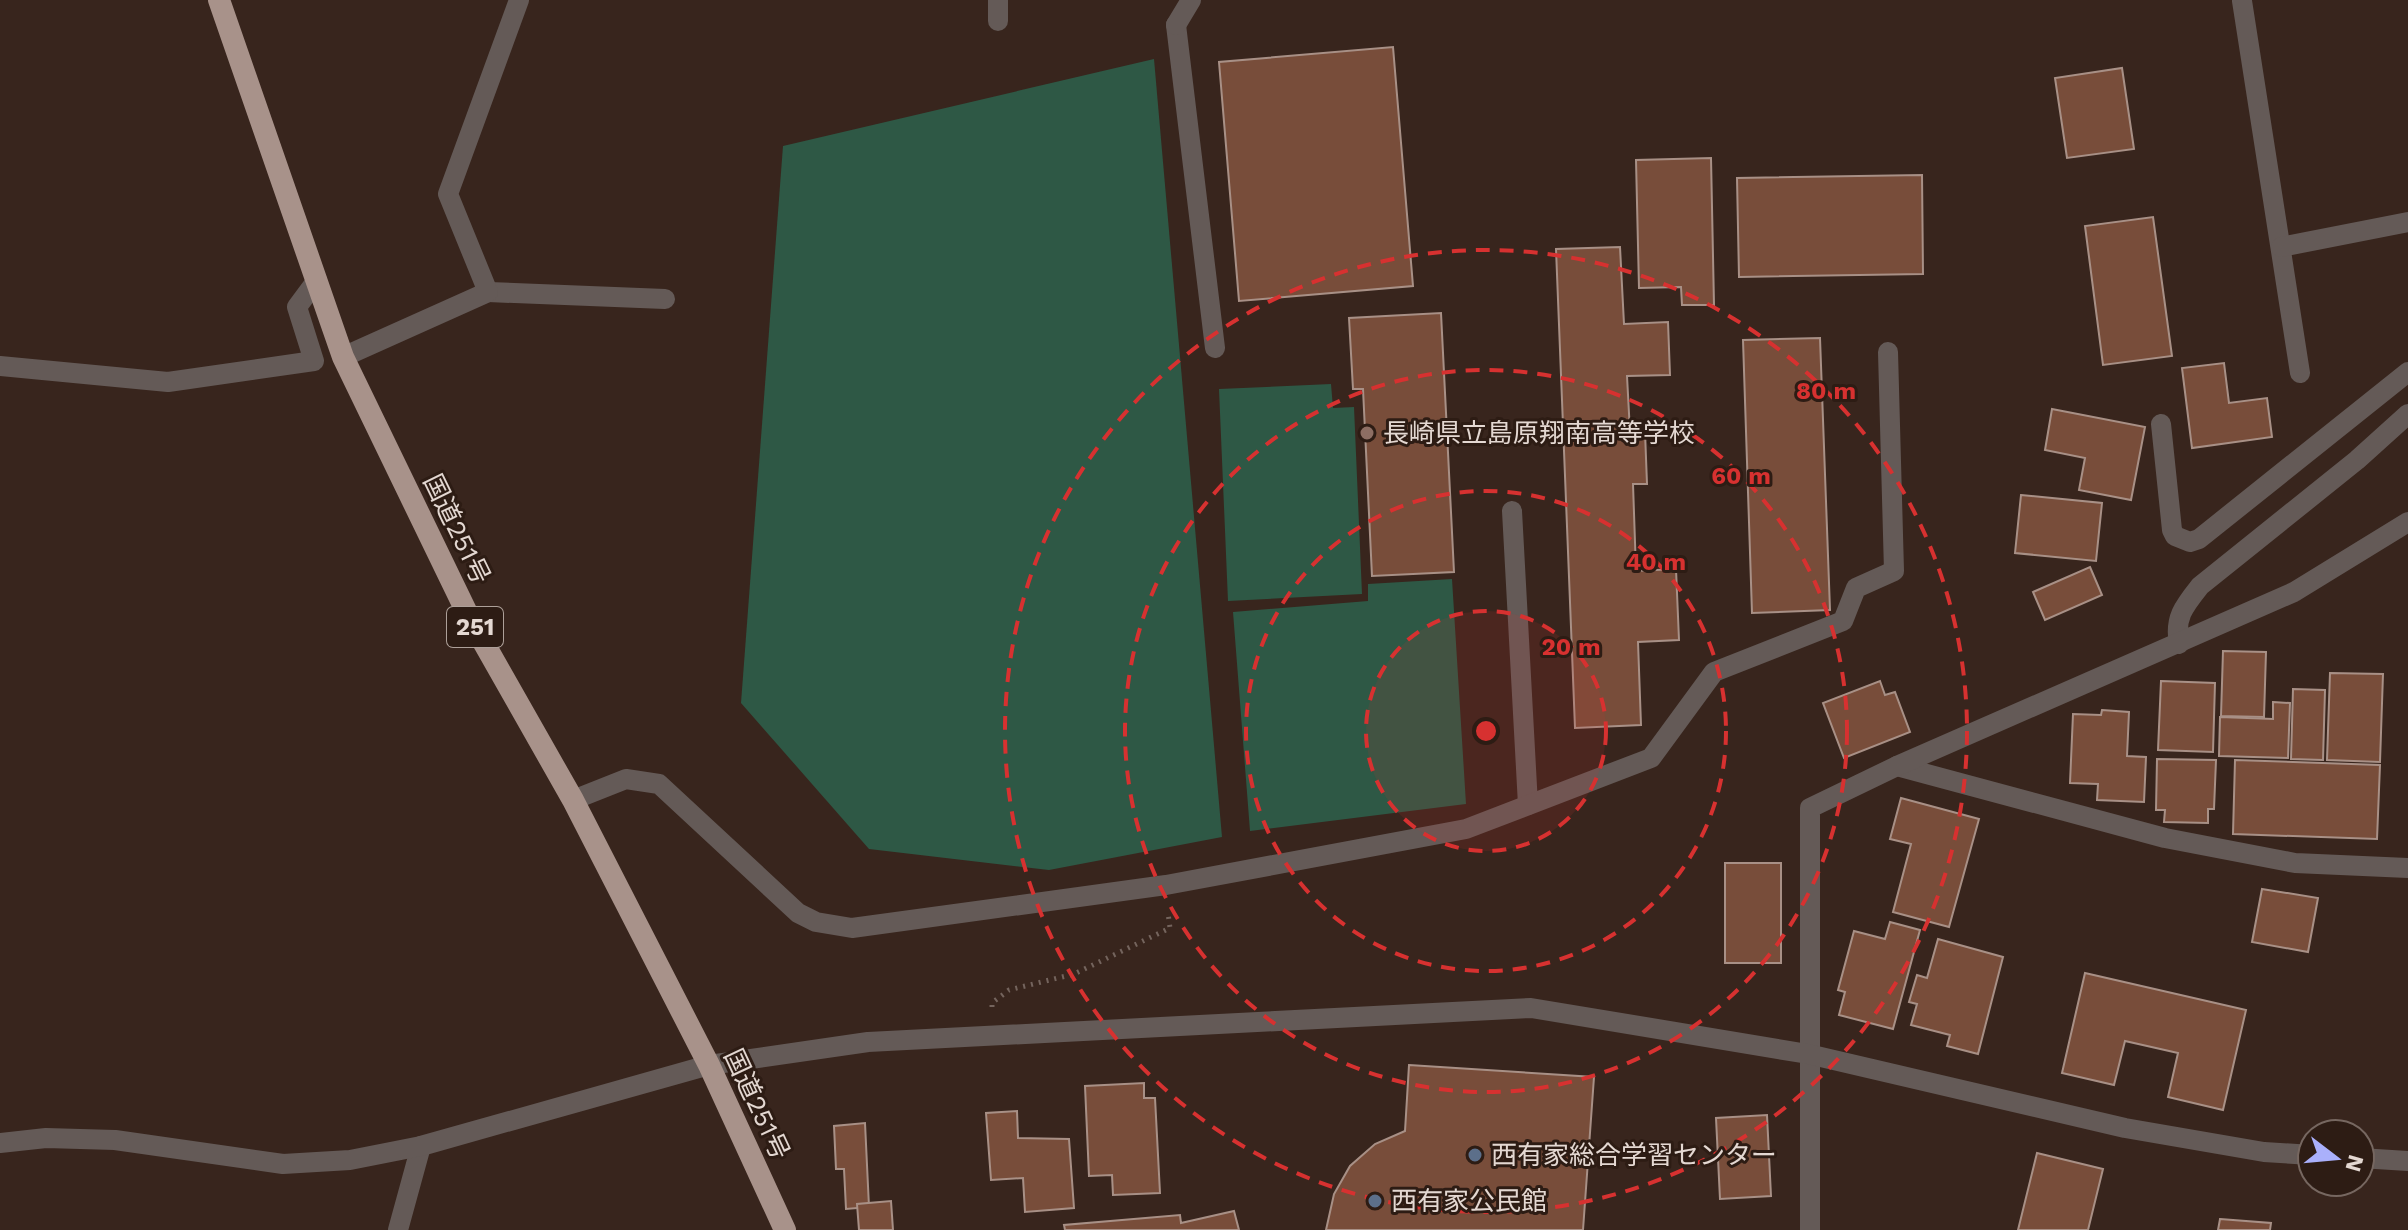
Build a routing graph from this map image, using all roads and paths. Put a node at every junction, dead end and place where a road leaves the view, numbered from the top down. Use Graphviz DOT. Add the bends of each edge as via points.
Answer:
graph roads {
  1 [pos="219,0"];
  2 [pos="519,0"];
  3 [pos="1191,0"];
  4 [pos="2242,1"];
  5 [pos="2408,222"];
  6 [pos="2281,247"];
  7 [pos="317,280"];
  8 [pos="488,292"];
  9 [pos="665,299"];
  10 [pos="1215,348"];
  11 [pos="1888,352"];
  12 [pos="343,357"];
  13 [pos="0,366"];
  14 [pos="2408,372"];
  15 [pos="2300,373"];
  16 [pos="2408,414"];
  17 [pos="2161,424"];
  18 [pos="1512,511"];
  19 [pos="2408,522"];
  20 [pos="2179,644"];
  21 [pos="1897,766"];
  22 [pos="573,800"];
  23 [pos="1528,805"];
  24 [pos="2408,868"];
  25 [pos="1170,928"];
  26 [pos="992,1003"];
  27 [pos="1808,1054"];
  28 [pos="709,1065"];
  29 [pos="0,1143"];
  30 [pos="421,1146"];
  31 [pos="2296,1154"];
  32 [pos="2376,1159"];
  33 [pos="2408,1161"];
  34 [pos="398,1230"];
  35 [pos="785,1230"];
  36 [pos="1810,1230"];
  1 -- 7 [label="highway, 国道251号 / 251"];
  2 -- 8 [label="street" via="448,194"];
  3 -- 10 [label="street" via="1176,25"];
  4 -- 6 [label="street"];
  5 -- 6 [label="street"];
  6 -- 15 [label="street"];
  7 -- 12 [label="highway, 国道251号 / 251"];
  7 -- 13 [label="street" via="297,307 314,361 168,382"];
  8 -- 9 [label="street"];
  8 -- 12 [label="street"];
  11 -- 23 [label="street" via="1894,571 1856,588 1843,621 1714,672 1651,758"];
  12 -- 22 [label="highway, 国道251号 / 251" via="468,615"];
  14 -- 17 [label="street" via="2190,542 2172,530"];
  16 -- 20 [label="street" via="2200,586 2181,609"];
  18 -- 23 [label="street"];
  19 -- 20 [label="street" via="2294,592"];
  20 -- 21 [label="street"];
  21 -- 24 [label="street" via="2165,838 2295,863"];
  21 -- 27 [label="street" via="1810,808"];
  22 -- 23 [label="street" via="626,779 659,784 798,913 852,928 1166,885 1466,829"];
  22 -- 28 [label="highway, 国道251号 / 251"];
  25 -- 26 [label="path" via="1074,974 1009,990"];
  27 -- 28 [label="street" via="1531,1008 868,1042"];
  27 -- 31 [label="street" via="2125,1128"];
  27 -- 36 [label="street"];
  28 -- 30 [label="street"];
  28 -- 35 [label="highway, 国道251号 / 251"];
  29 -- 30 [label="street" via="115,1140 283,1164 350,1160"];
  30 -- 34 [label="street"];
  32 -- 33 [label="street"];
}
